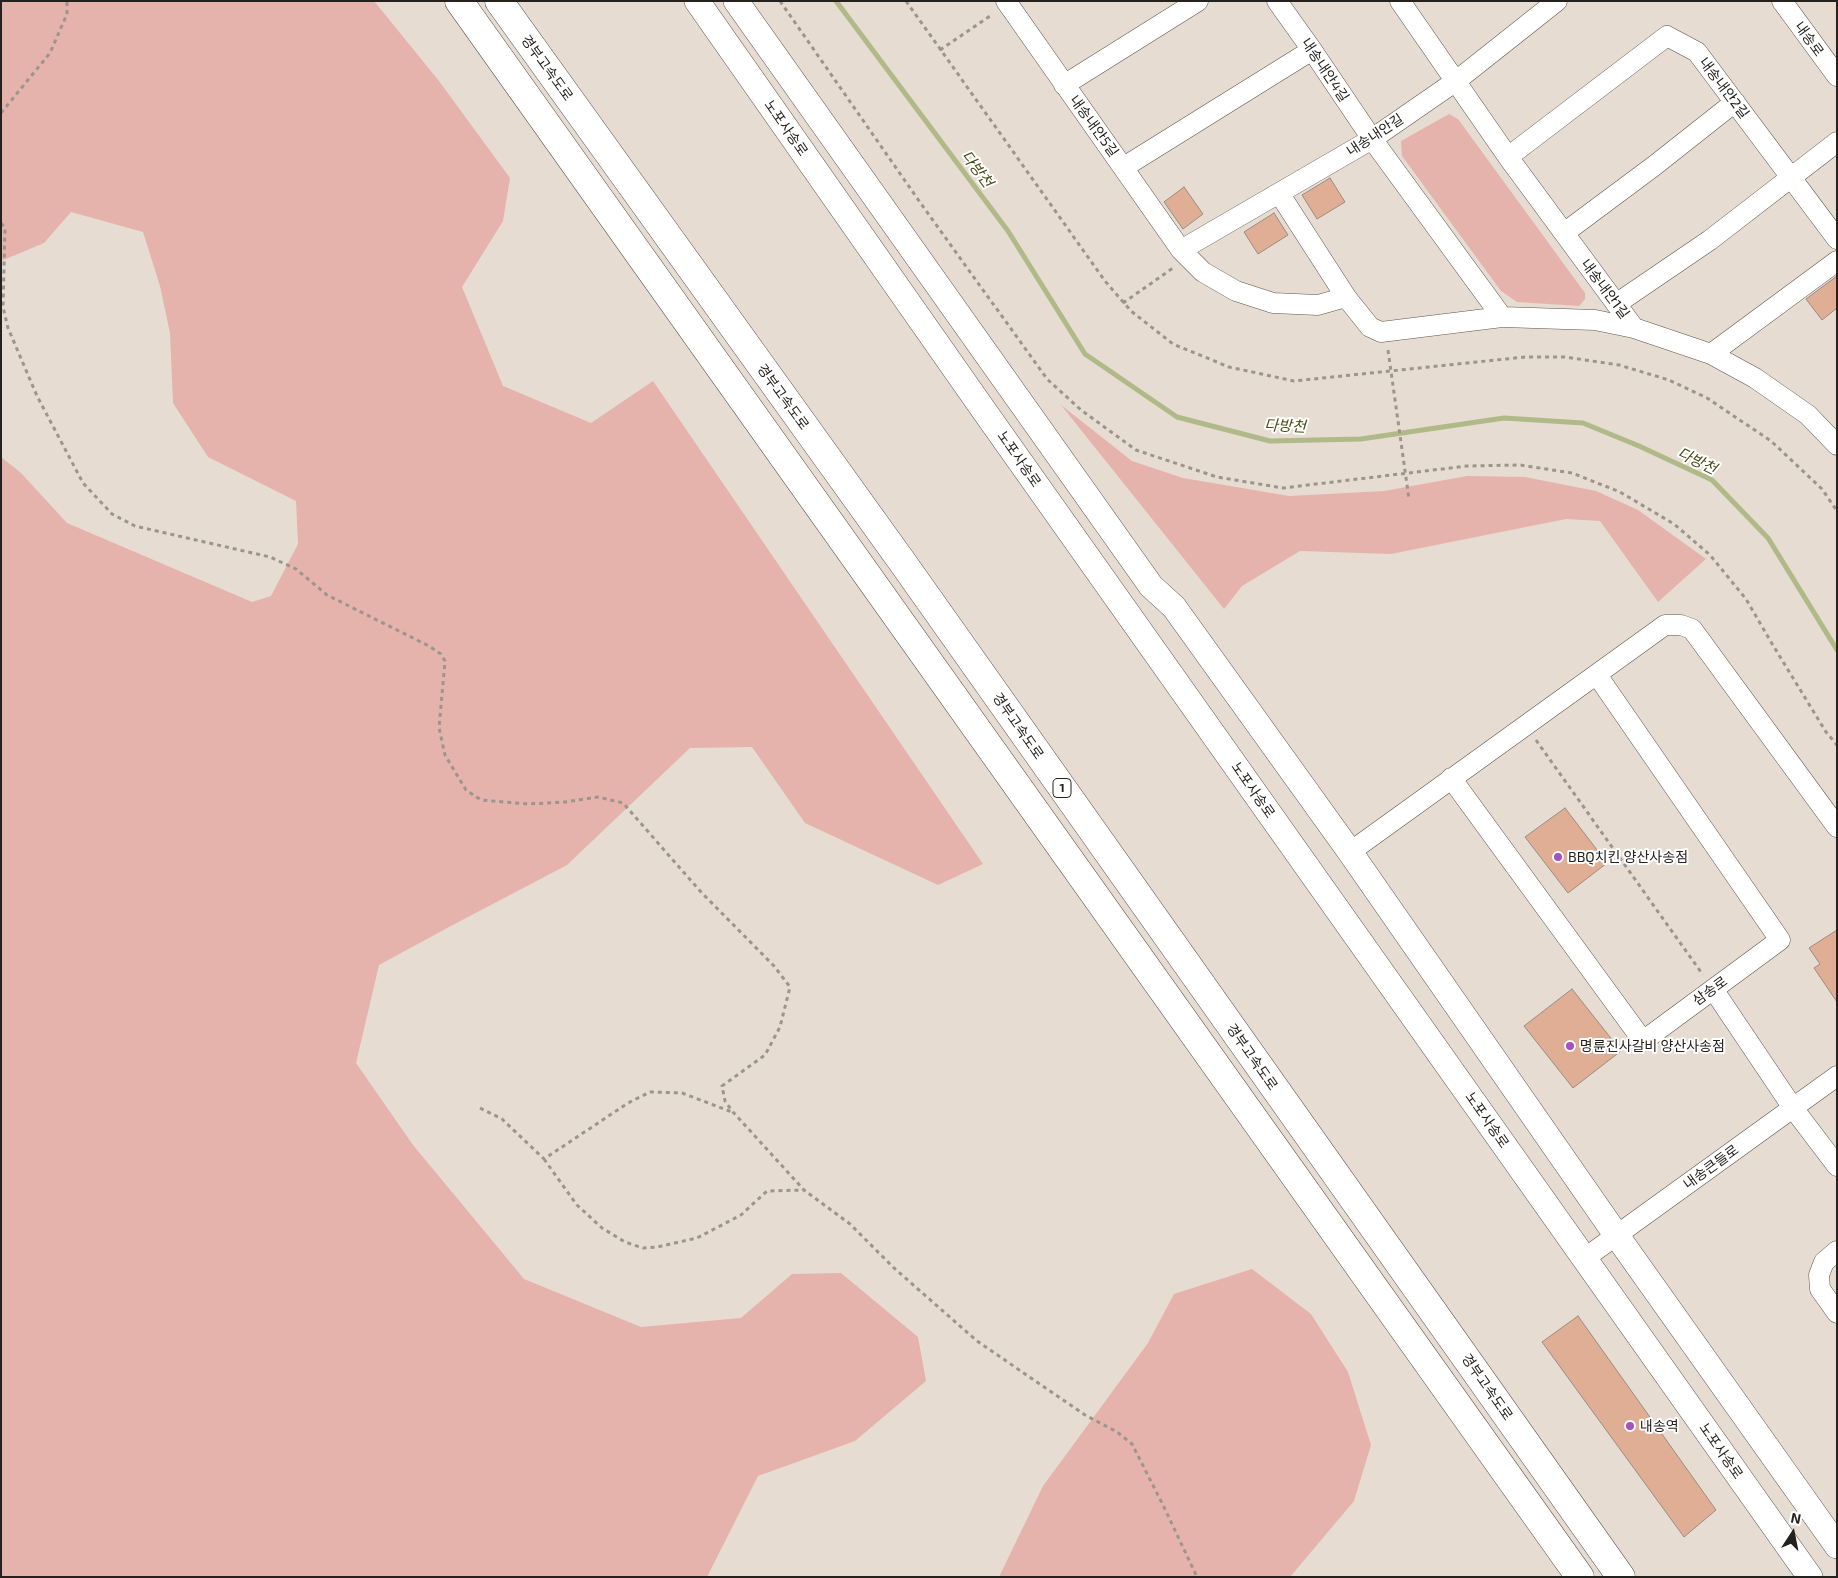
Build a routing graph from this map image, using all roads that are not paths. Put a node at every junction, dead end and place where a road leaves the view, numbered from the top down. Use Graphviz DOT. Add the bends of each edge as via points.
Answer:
graph roads {
  1 [pos="459,1"];
  2 [pos="499,1"];
  3 [pos="697,1"];
  4 [pos="736,1"];
  5 [pos="1198,1"];
  6 [pos="1277,1"];
  7 [pos="1400,1"];
  8 [pos="1557,1"];
  9 [pos="1782,1"];
  10 [pos="1008,2"];
  11 [pos="1312,50"];
  12 [pos="1837,76"];
  13 [pos="1456,81"];
  14 [pos="1064,85"];
  15 [pos="1735,102"];
  16 [pos="1372,139"];
  17 [pos="1837,142"];
  18 [pos="1508,157"];
  19 [pos="1124,167"];
  20 [pos="1792,177"];
  21 [pos="1279,193"];
  22 [pos="1564,233"];
  23 [pos="1837,239"];
  24 [pos="1185,254"];
  25 [pos="1837,261"];
  26 [pos="1346,297"];
  27 [pos="1616,304"];
  28 [pos="1502,317"];
  29 [pos="1634,328"];
  30 [pos="1711,354"];
  31 [pos="1837,445"];
  32 [pos="1597,675"];
  33 [pos="1451,778"];
  34 [pos="1837,827"];
  35 [pos="1350,852"];
  36 [pos="1713,989"];
  37 [pos="1837,1076"];
  38 [pos="1793,1108"];
  39 [pos="1837,1166"];
  40 [pos="1617,1236"];
  41 [pos="1837,1251"];
  42 [pos="1585,1258"];
  43 [pos="1837,1313"];
  44 [pos="1837,1546"];
  45 [pos="1580,1577"];
  46 [pos="1621,1577"];
  47 [pos="1810,1577"];
  1 -- 45 [label="highway"];
  2 -- 46 [label="highway, 경부고속도로 / 1" via="903,563"];
  3 -- 42 [label="main road, 노포사송로"];
  4 -- 35 [label="main road" via="1152,586 1174,607"];
  5 -- 14 [label="street"];
  6 -- 11 [label="street, 내송내안4길"];
  7 -- 13 [label="street, 내송내안1길"];
  8 -- 13 [label="street, 내송내안길"];
  9 -- 12 [label="street, 내송로"];
  10 -- 14 [label="street, 내송내안5길"];
  11 -- 16 [label="street, 내송내안4길"];
  11 -- 19 [label="street"];
  13 -- 16 [label="street, 내송내안길"];
  13 -- 18 [label="street, 내송내안1길"];
  14 -- 19 [label="street, 내송내안5길"];
  15 -- 18 [label="street, 내송내안2길" via="1697,52 1667,36"];
  15 -- 20 [label="street, 내송내안2길"];
  15 -- 22 [label="street"];
  16 -- 21 [label="street, 내송내안길"];
  16 -- 28 [label="street, 내송내안4길"];
  17 -- 20 [label="street"];
  18 -- 22 [label="street, 내송내안1길"];
  19 -- 24 [label="street, 내송내안5길"];
  20 -- 23 [label="street, 내송내안2길"];
  20 -- 27 [label="street" via="1710,240"];
  21 -- 24 [label="street, 내송내안길"];
  21 -- 26 [label="street"];
  22 -- 27 [label="street, 내송내안1길"];
  24 -- 26 [label="street, 내송내안5길" via="1203,272 1236,290 1273,303 1318,305"];
  25 -- 30 [label="street"];
  26 -- 28 [label="street" via="1370,327 1381,332"];
  27 -- 29 [label="street, 내송내안1길"];
  28 -- 29 [label="street" via="1595,320"];
  29 -- 30 [label="street, 내송내안1길"];
  30 -- 31 [label="street, 내송내안1길" via="1755,378 1808,415"];
  32 -- 33 [label="street"];
  32 -- 34 [label="street" via="1665,625 1692,628"];
  32 -- 36 [label="street, 삼송로" via="1780,940"];
  33 -- 35 [label="street"];
  33 -- 36 [label="street, 삼송로" via="1643,1041"];
  35 -- 40 [label="main road"];
  36 -- 38 [label="street"];
  37 -- 38 [label="street, 내송큰들로"];
  38 -- 39 [label="street"];
  38 -- 40 [label="street, 내송큰들로"];
  40 -- 42 [label="street, 내송큰들로"];
  40 -- 44 [label="main road"];
  41 -- 43 [label="street" via="1824,1262 1819,1275 1820,1289"];
  42 -- 47 [label="main road, 노포사송로"];
}
